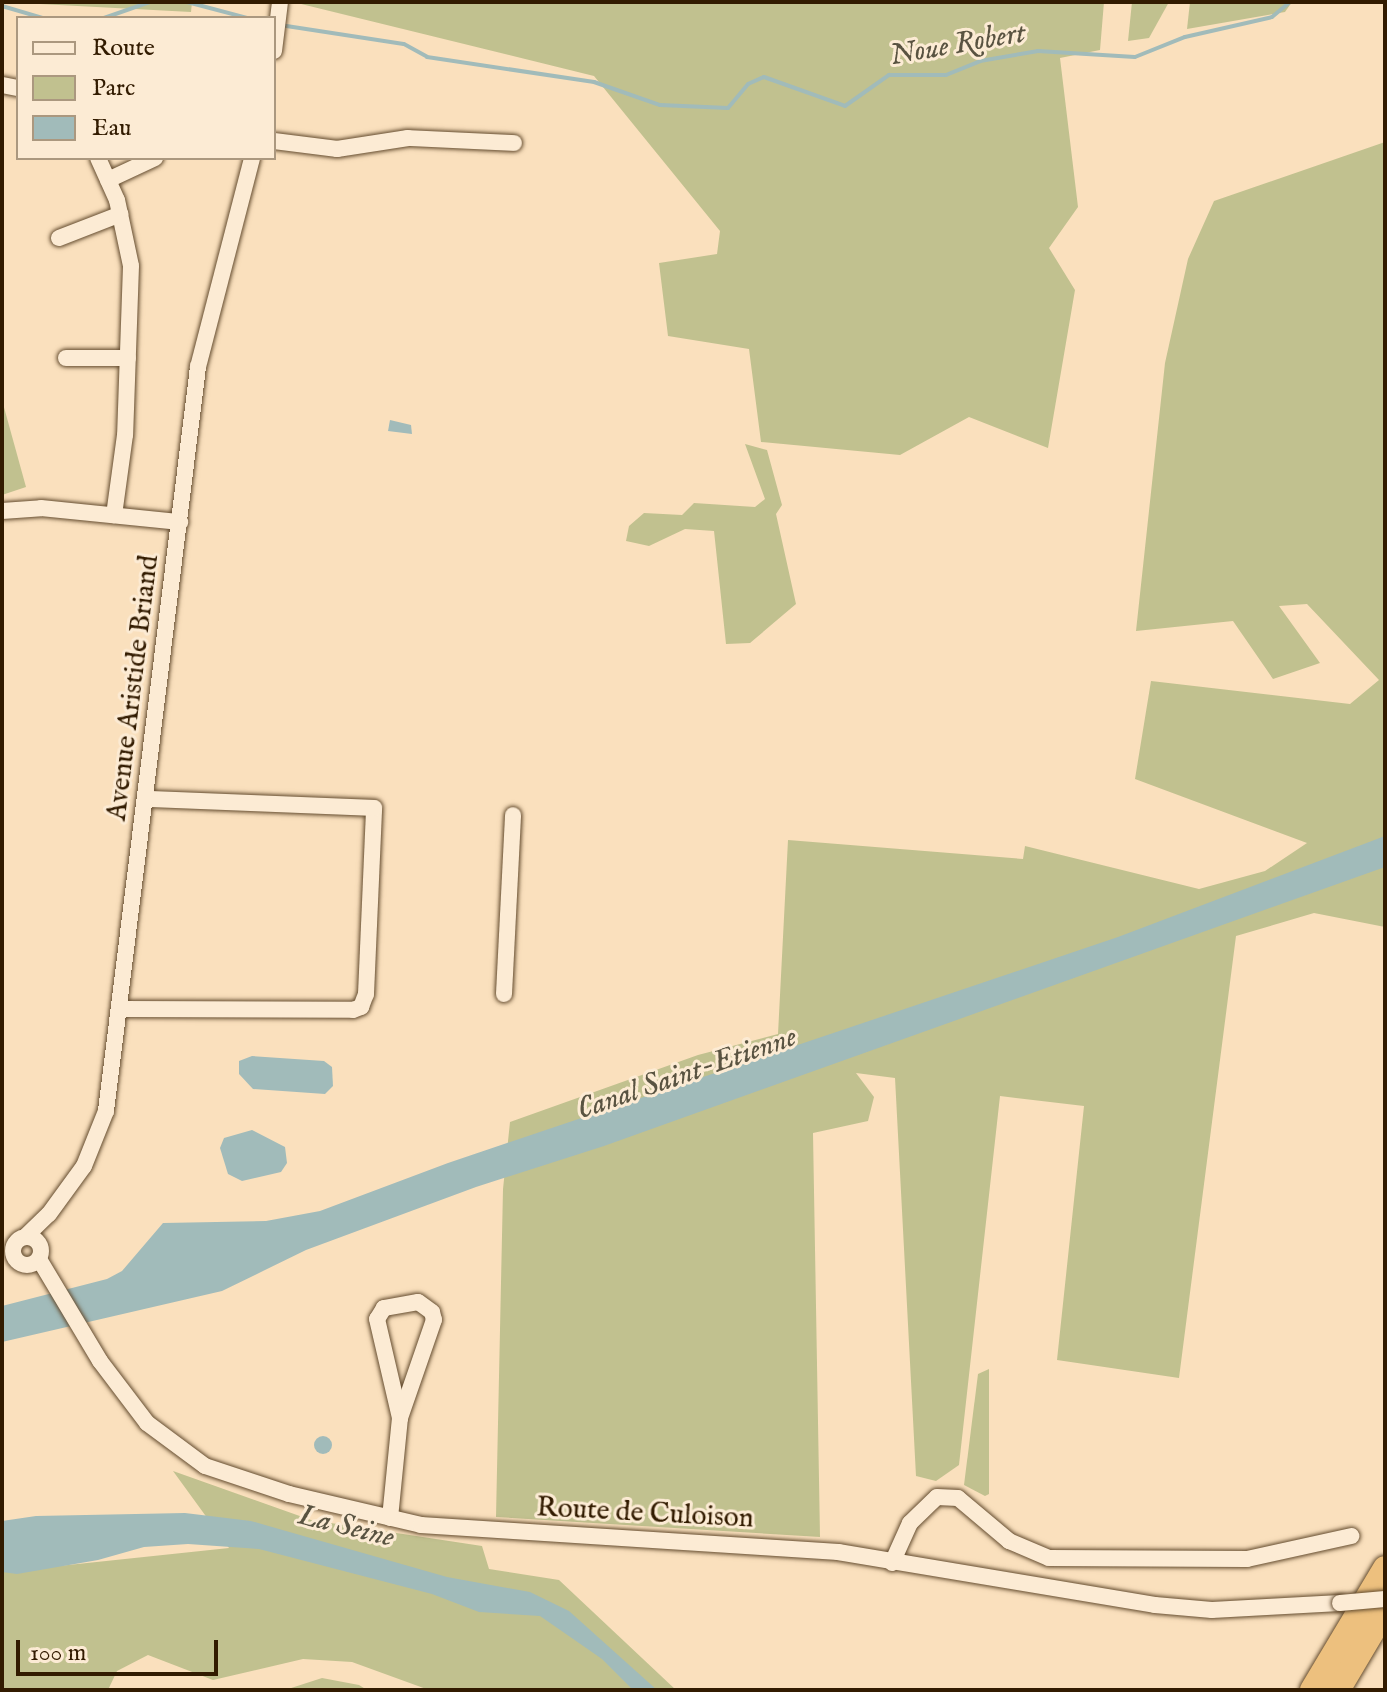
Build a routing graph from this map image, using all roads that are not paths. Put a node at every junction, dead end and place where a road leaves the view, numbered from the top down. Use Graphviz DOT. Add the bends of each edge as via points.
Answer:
graph roads {
  1 [pos="279,9"];
  2 [pos="276,35"];
  3 [pos="276,141"];
  4 [pos="514,143"];
  5 [pos="99,160"];
  6 [pos="151,160"];
  7 [pos="251,160"];
  8 [pos="108,180"];
  9 [pos="121,214"];
  10 [pos="59,238"];
  11 [pos="66,358"];
  12 [pos="128,358"];
  13 [pos="2,511"];
  14 [pos="114,515"];
  15 [pos="180,522"];
  16 [pos="146,799"];
  17 [pos="513,815"];
  18 [pos="504,994"];
  19 [pos="122,1009"];
  20 [pos="2,1250"];
  21 [pos="33,1257"];
  22 [pos="2,1264"];
  23 [pos="400,1418"];
  24 [pos="390,1518"];
  25 [pos="1352,1536"];
  26 [pos="892,1563"];
  27 [pos="1385,1568"];
  28 [pos="1385,1599"];
  29 [pos="1385,1611"];
  30 [pos="1312,1690"];
  31 [pos="1338,1690"];
  1 -- 2 [label="street"];
  3 -- 4 [label="street" via="337,149 408,138"];
  5 -- 8 [label="street"];
  6 -- 8 [label="street"];
  7 -- 15 [label="street, Avenue Aristide Briand" via="207,320"];
  8 -- 9 [label="street"];
  9 -- 10 [label="street"];
  9 -- 12 [label="street" via="131,266"];
  11 -- 12 [label="street"];
  12 -- 14 [label="street"];
  13 -- 14 [label="street" via="41,508"];
  14 -- 15 [label="street"];
  15 -- 16 [label="street, Avenue Aristide Briand"];
  16 -- 19 [label="street, Avenue Aristide Briand"];
  16 -- 19 [label="street" via="374,808 361,1007"];
  17 -- 18 [label="street"];
  19 -- 21 [label="street, Avenue Aristide Briand" via="98,1137 49,1214"];
  20 -- 21 [label="street"];
  21 -- 22 [label="street"];
  21 -- 24 [label="street, Route de Culoison" via="132,1407 164,1438 205,1466"];
  23 -- 23 [label="street" via="434,1320 418,1302 384,1308 377,1319"];
  23 -- 24 [label="street"];
  24 -- 26 [label="street, Route de Culoison" via="510,1534 768,1546"];
  25 -- 26 [label="street" via="1247,1559 1049,1558 1009,1541 958,1498 937,1497 910,1523"];
  26 -- 28 [label="street, Route de Culoison, bridge" via="1212,1610"];
  27 -- 30 [label="highway"];
  29 -- 31 [label="highway"];
}
